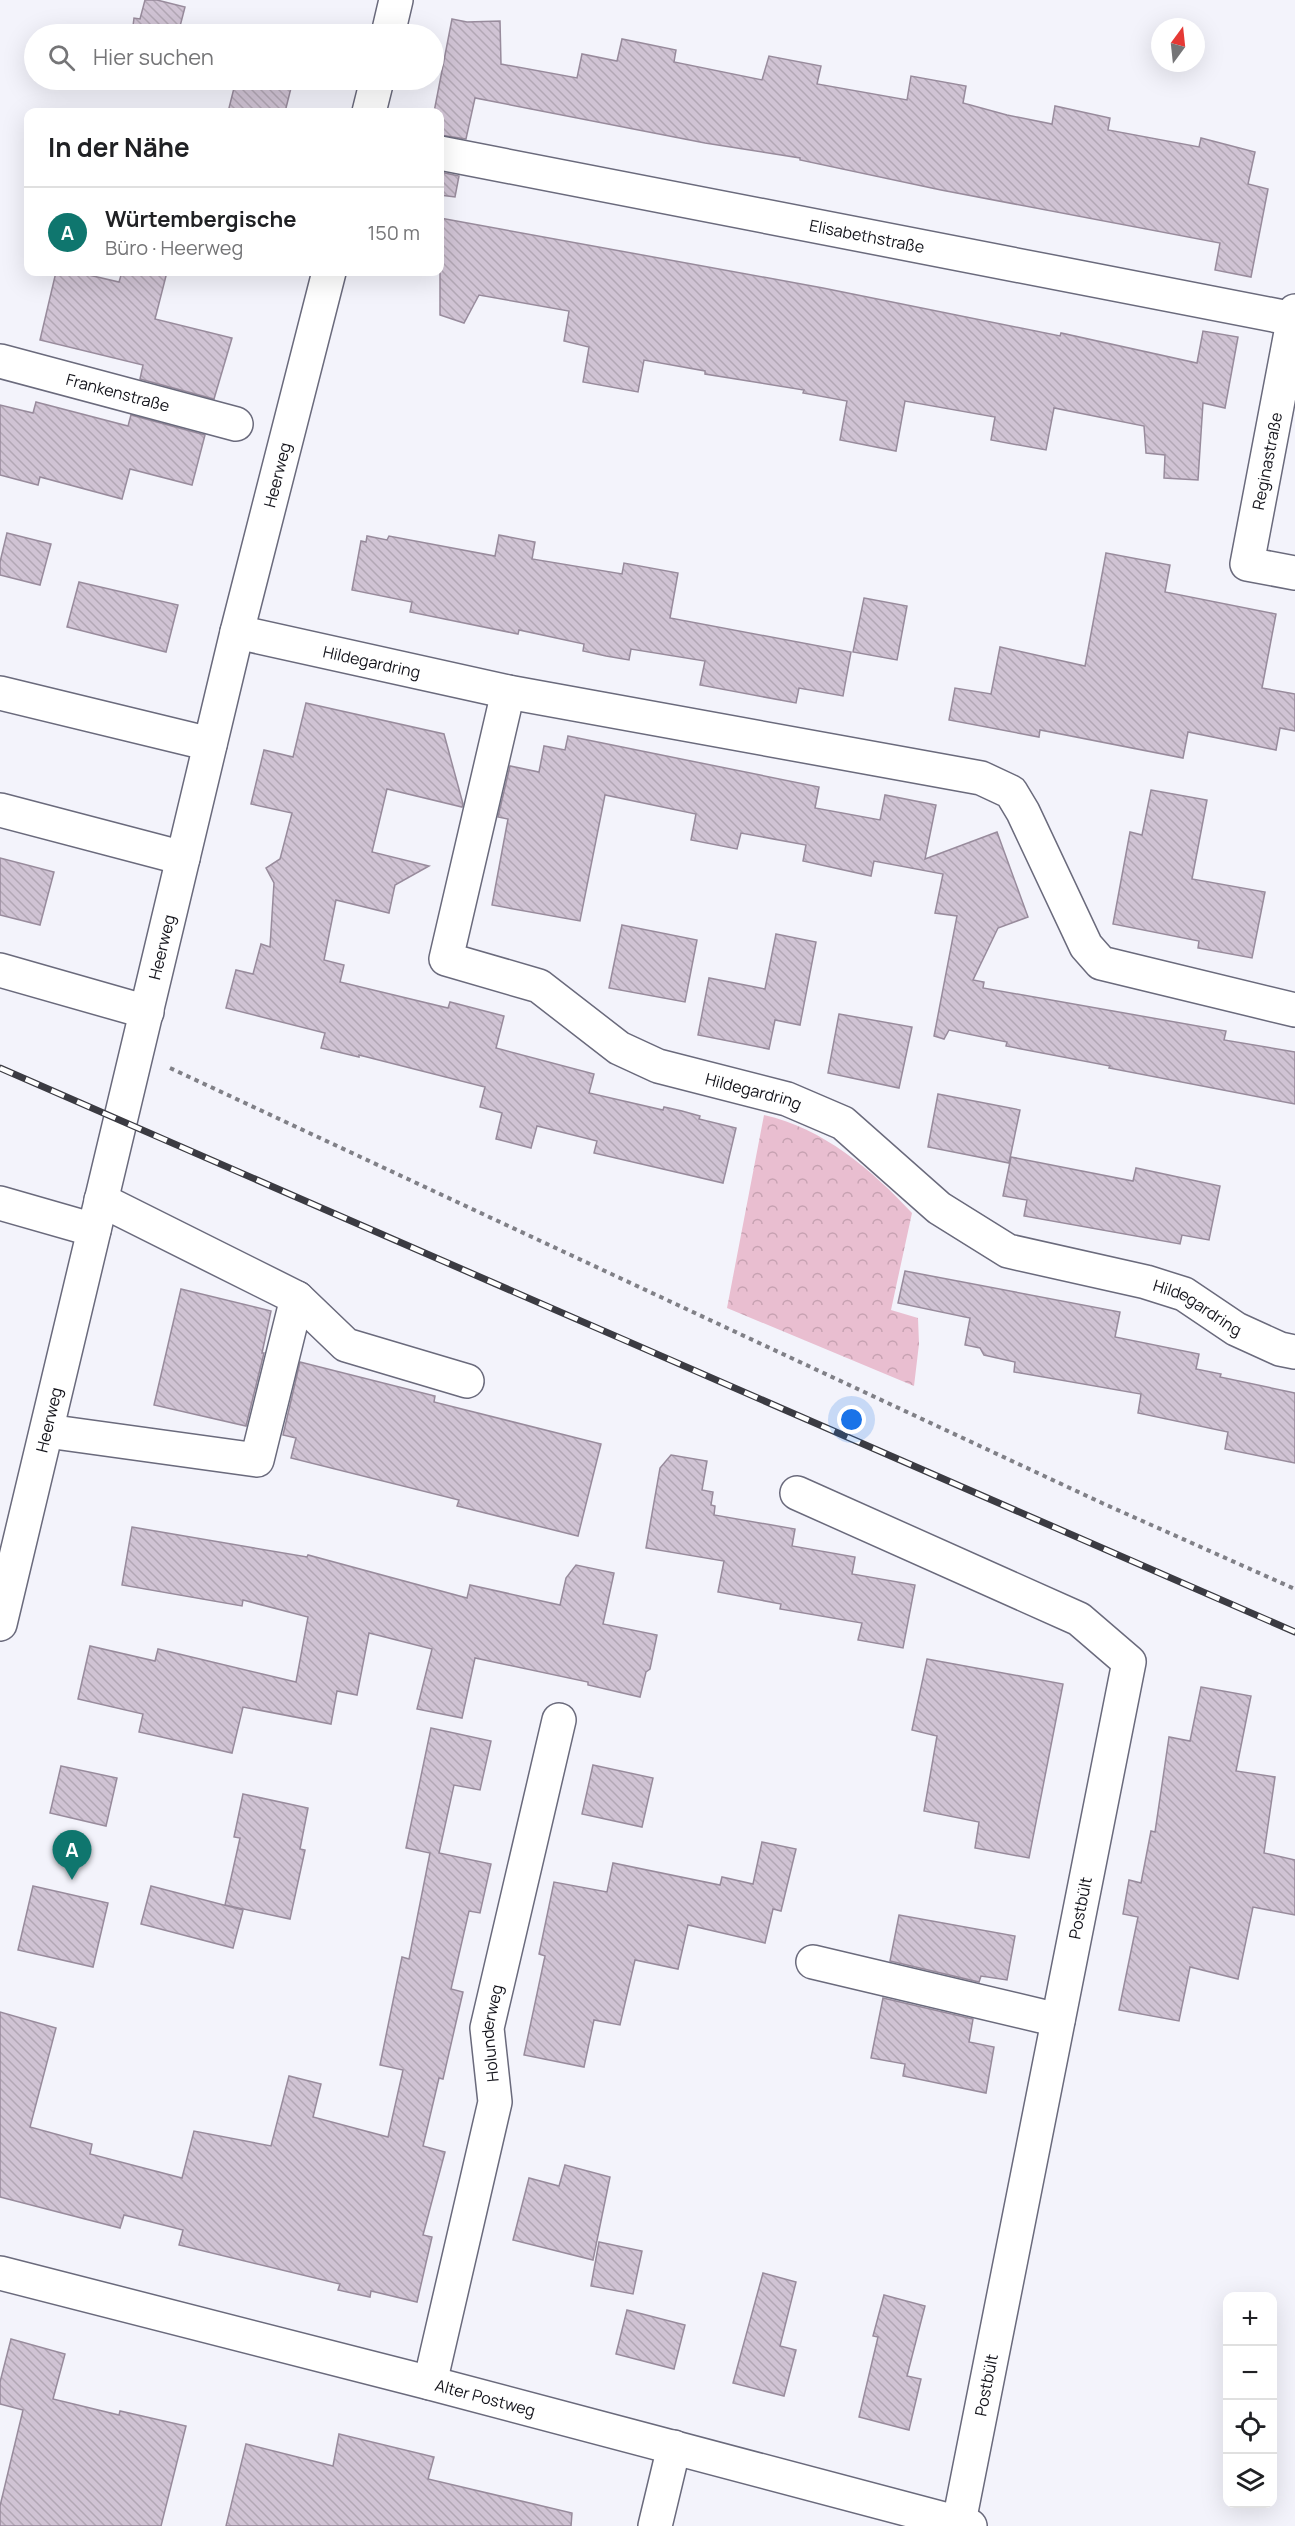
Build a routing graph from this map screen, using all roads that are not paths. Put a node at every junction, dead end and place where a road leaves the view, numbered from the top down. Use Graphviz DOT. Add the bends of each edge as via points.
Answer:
graph roads {
  1 [pos="396,0"];
  2 [pos="390,24"];
  3 [pos="374,90"];
  4 [pos="370,108"];
  5 [pos="444,154"];
  6 [pos="328,276"];
  7 [pos="1294,315"];
  8 [pos="0,361"];
  9 [pos="236,424"];
  10 [pos="1295,573"];
  11 [pos="237,632"];
  12 [pos="508,692"];
  13 [pos="0,693"];
  14 [pos="210,744"];
  15 [pos="0,810"];
  16 [pos="183,858"];
  17 [pos="0,970"];
  18 [pos="1295,1010"];
  19 [pos="147,1012"];
  20 [pos="0,1203"];
  21 [pos="98,1215"];
  22 [pos="297,1298"];
  23 [pos="1295,1352"];
  24 [pos="467,1382"];
  25 [pos="47,1431"];
  26 [pos="797,1493"];
  27 [pos="0,1624"];
  28 [pos="559,1720"];
  29 [pos="813,1962"];
  30 [pos="1058,2020"];
  31 [pos="0,2273"];
  32 [pos="430,2382"];
  33 [pos="674,2447"];
  34 [pos="965,2524"];
  35 [pos="655,2526"];
  1 -- 2 [label="street"];
  3 -- 4 [label="street"];
  5 -- 7 [label="street, Elisabethstraße"];
  6 -- 11 [label="street, Heerweg"];
  7 -- 10 [label="street, Reginastraße" via="1247,564"];
  8 -- 9 [label="street, Frankenstraße"];
  11 -- 12 [label="street, Hildegardring"];
  11 -- 14 [label="street, Heerweg"];
  12 -- 18 [label="street, Hildegardring" via="981,778 1011,792 1086,946 1101,963"];
  12 -- 23 [label="street, Hildegardring" via="446,959 539,986 619,1048 658,1066 787,1099 843,1123 939,1208 1008,1251 1184,1294 1236,1329"];
  13 -- 14 [label="street"];
  14 -- 16 [label="street, Heerweg"];
  15 -- 16 [label="street"];
  16 -- 19 [label="street, Heerweg"];
  17 -- 19 [label="street"];
  19 -- 21 [label="street, Heerweg"];
  20 -- 21 [label="street"];
  21 -- 22 [label="street"];
  21 -- 25 [label="street, Heerweg"];
  22 -- 24 [label="street" via="346,1345"];
  22 -- 25 [label="street" via="257,1460"];
  25 -- 27 [label="street, Heerweg"];
  26 -- 30 [label="street, Postbült" via="1079,1619 1129,1662"];
  28 -- 32 [label="street, Holunderweg" via="487,2028 495,2102"];
  29 -- 30 [label="street"];
  30 -- 34 [label="street, Postbült"];
  31 -- 32 [label="street, Alter Postweg"];
  32 -- 33 [label="street, Alter Postweg"];
  33 -- 34 [label="street, Alter Postweg"];
  33 -- 35 [label="street"];
}
